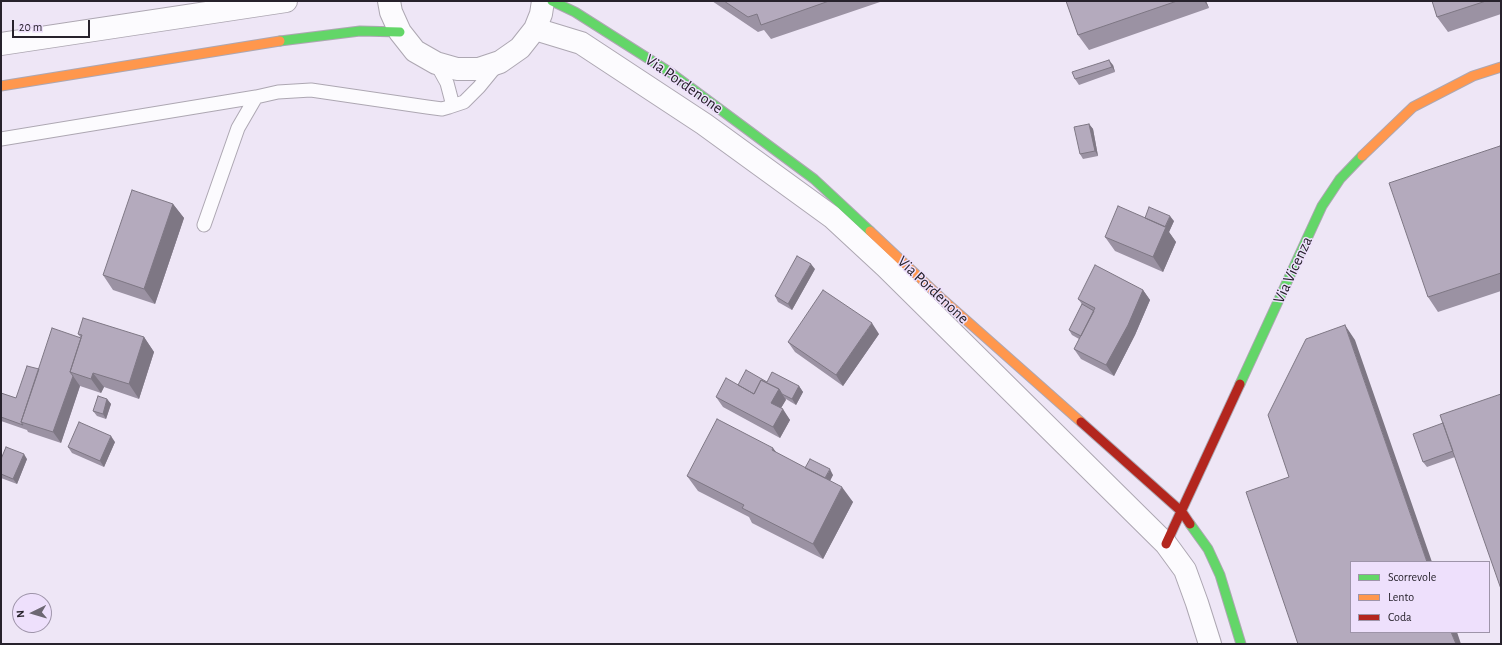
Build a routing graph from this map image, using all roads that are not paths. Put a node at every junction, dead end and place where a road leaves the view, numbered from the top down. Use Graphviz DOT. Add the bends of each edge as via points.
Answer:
graph roads {
  1 [pos="286,1"];
  2 [pos="389,1"];
  3 [pos="543,1"];
  4 [pos="552,1"];
  5 [pos="534,29"];
  6 [pos="400,32"];
  7 [pos="1,44"];
  8 [pos="500,62"];
  9 [pos="436,64"];
  10 [pos="1501,67"];
  11 [pos="1,86"];
  12 [pos="256,97"];
  13 [pos="449,107"];
  14 [pos="1,140"];
  15 [pos="204,225"];
  16 [pos="923,292"];
  17 [pos="1182,512"];
  18 [pos="1166,544"];
  19 [pos="1210,644"];
  20 [pos="1240,644"];
  1 -- 7 [label="street"];
  2 -- 6 [label="street"];
  3 -- 5 [label="street" via="541,14"];
  4 -- 16 [label="street, Via Pordenone" via="575,12 671,73 814,179"];
  5 -- 8 [label="street" via="520,48"];
  5 -- 16 [label="street, Via Pordenone" via="581,44 704,124 832,217"];
  6 -- 9 [label="street" via="415,51"];
  6 -- 11 [label="street" via="360,31 288,40"];
  8 -- 9 [label="street" via="472,69 457,69"];
  8 -- 13 [label="lane" via="464,102"];
  9 -- 13 [label="lane" via="447,83 452,102"];
  10 -- 17 [label="street, Via Vicenza" via="1473,76 1413,108 1340,179 1322,206"];
  12 -- 13 [label="lane" via="278,92 311,90 442,109"];
  12 -- 14 [label="lane"];
  12 -- 15 [label="lane" via="238,128"];
  16 -- 17 [label="street, Via Pordenone"];
  16 -- 18 [label="street, Via Pordenone"];
  17 -- 18 [label="street, Via Vicenza"];
  17 -- 20 [label="street, Via Pordenone" via="1208,549 1220,575"];
  18 -- 19 [label="street, Via Pordenone" via="1185,570"];
}
